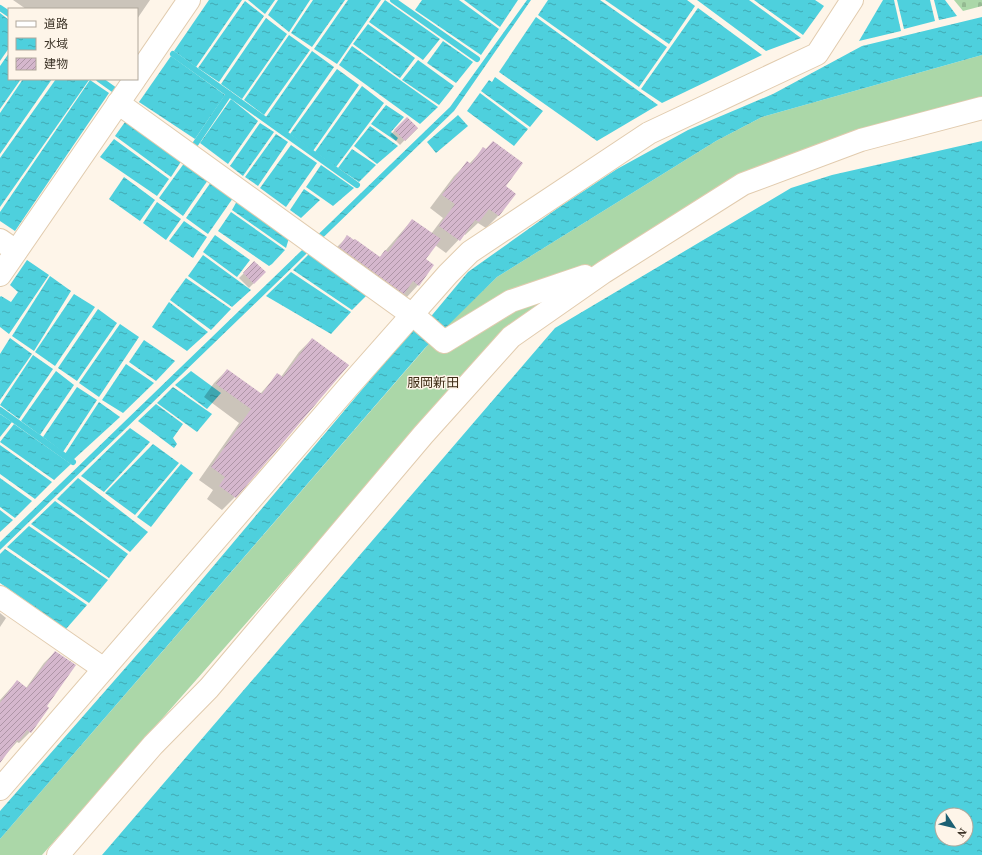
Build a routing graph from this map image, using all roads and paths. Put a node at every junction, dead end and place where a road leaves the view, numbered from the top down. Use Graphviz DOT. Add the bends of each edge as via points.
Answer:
graph roads {
  1 [pos="189,0"];
  2 [pos="852,0"];
  3 [pos="138,75"];
  4 [pos="134,80"];
  5 [pos="118,103"];
  6 [pos="982,108"];
  7 [pos="8,246"];
  8 [pos="604,272"];
  9 [pos="0,275"];
  10 [pos="416,317"];
  11 [pos="0,597"];
  12 [pos="104,668"];
  13 [pos="0,789"];
  14 [pos="58,855"];
  1 -- 3 [label="street"];
  2 -- 10 [label="street" via="817,54 649,133 470,252"];
  4 -- 5 [label="street"];
  5 -- 7 [label="street"];
  5 -- 10 [label="street"];
  6 -- 8 [label="street" via="861,140 743,184"];
  7 -- 9 [label="street"];
  8 -- 10 [label="street" via="511,301 444,342"];
  8 -- 14 [label="street" via="511,337 403,459 209,688 153,745"];
  10 -- 12 [label="street"];
  11 -- 12 [label="street"];
  12 -- 13 [label="street"];
}
